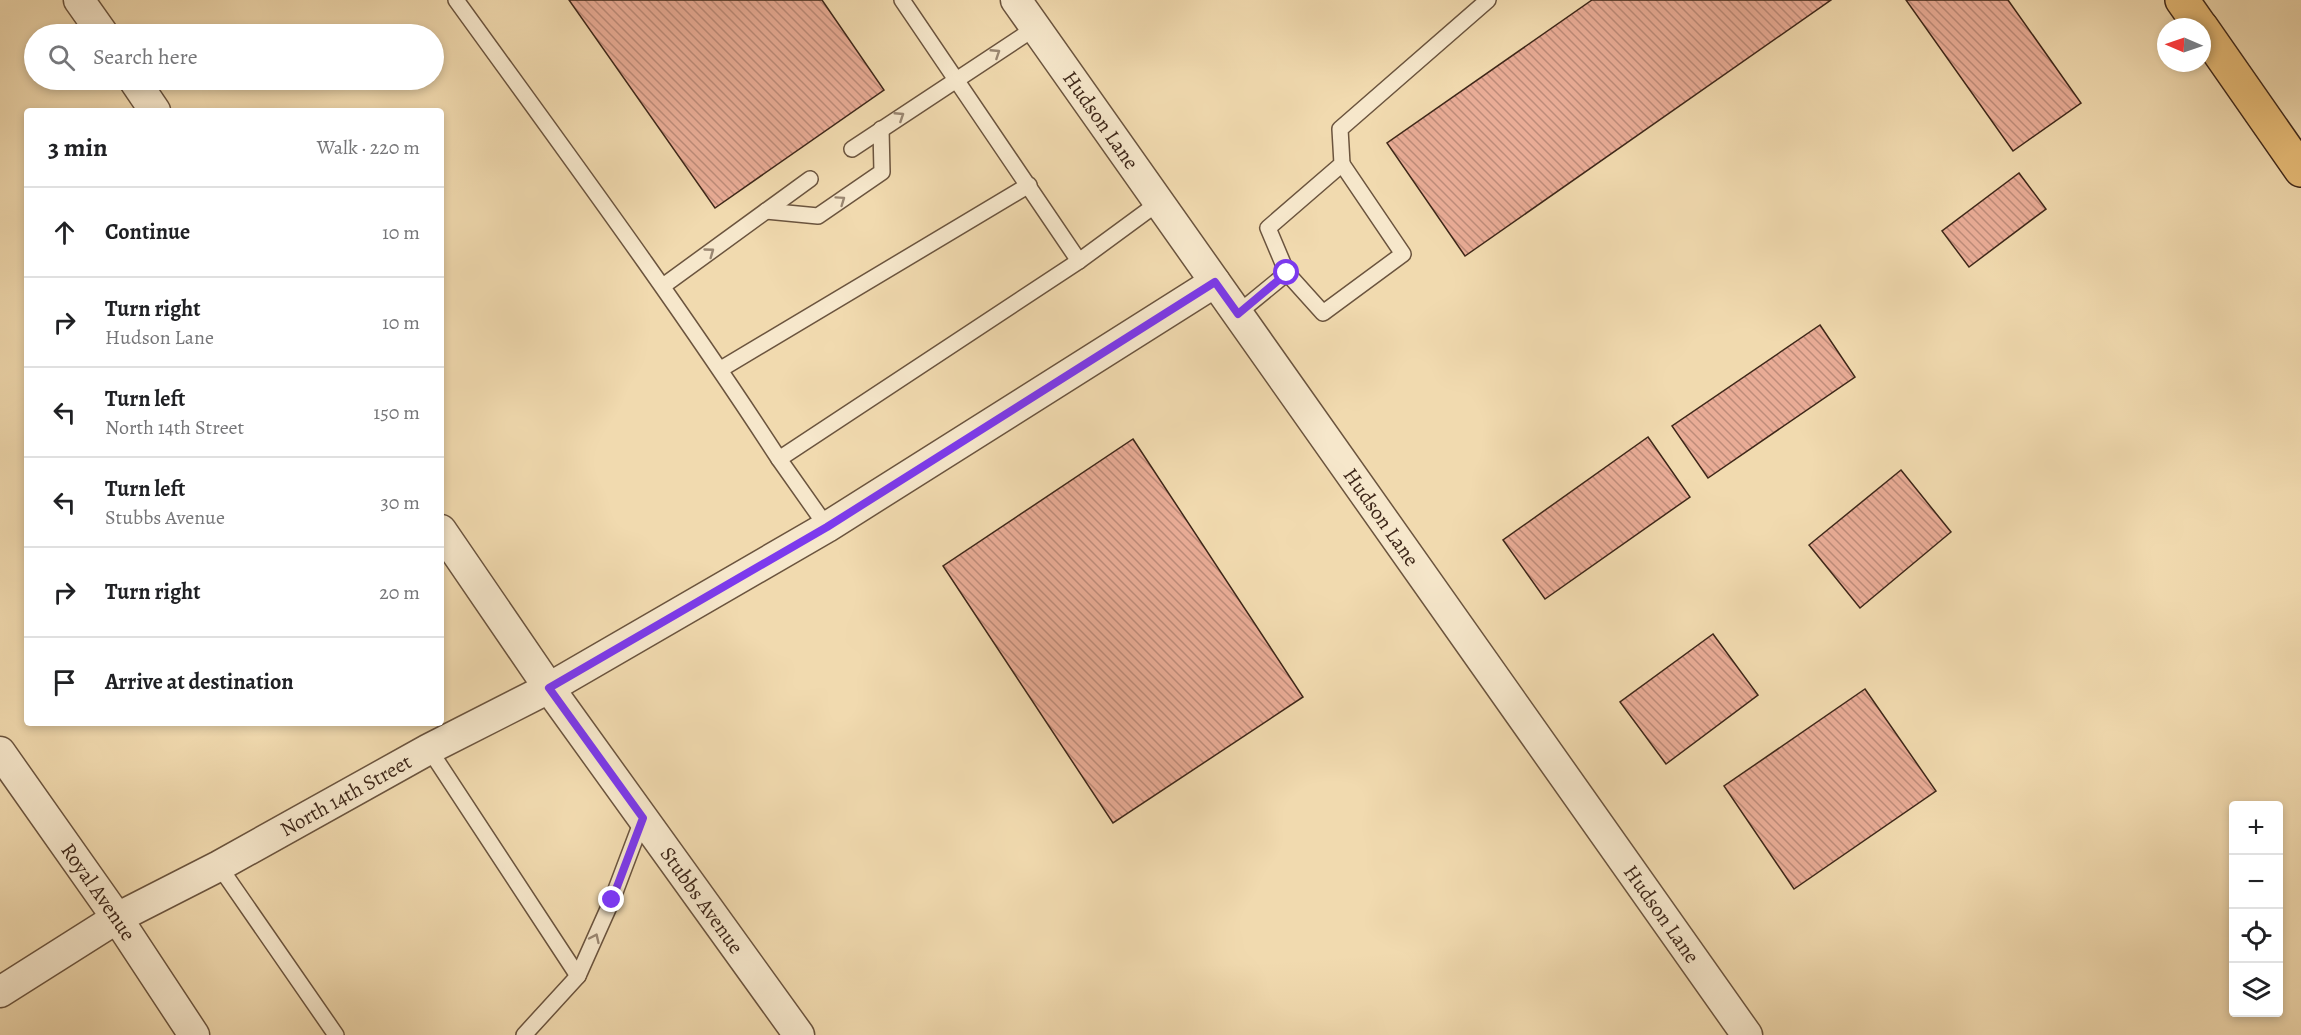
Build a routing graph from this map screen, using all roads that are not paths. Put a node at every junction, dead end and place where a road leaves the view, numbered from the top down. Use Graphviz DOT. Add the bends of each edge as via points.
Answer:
graph roads {
  1 [pos="79,0"];
  2 [pos="456,0"];
  3 [pos="902,0"];
  4 [pos="1016,0"];
  5 [pos="1488,0"];
  6 [pos="2193,12"];
  7 [pos="96,24"];
  8 [pos="1035,27"];
  9 [pos="957,79"];
  10 [pos="141,90"];
  11 [pos="153,108"];
  12 [pos="881,129"];
  13 [pos="852,149"];
  14 [pos="1342,164"];
  15 [pos="2301,170"];
  16 [pos="810,179"];
  17 [pos="1029,185"];
  18 [pos="1158,203"];
  19 [pos="766,211"];
  20 [pos="1079,261"];
  21 [pos="1287,273"];
  22 [pos="1215,282"];
  23 [pos="663,286"];
  24 [pos="1238,314"];
  25 [pos="721,369"];
  26 [pos="779,459"];
  27 [pos="827,527"];
  28 [pos="444,534"];
  29 [pos="549,688"];
  30 [pos="429,749"];
  31 [pos="0,752"];
  32 [pos="643,818"];
  33 [pos="219,866"];
  34 [pos="117,918"];
  35 [pos="578,976"];
  36 [pos="0,992"];
  37 [pos="194,1035"];
  38 [pos="336,1035"];
  39 [pos="524,1035"];
  40 [pos="799,1035"];
  41 [pos="1747,1035"];
  1 -- 7 [label="street"];
  2 -- 23 [label="lane"];
  3 -- 9 [label="lane"];
  4 -- 8 [label="street, Hudson Lane"];
  5 -- 14 [label="lane" via="1340,129"];
  6 -- 15 [label="main road"];
  9 -- 8 [label="lane, one-way"];
  8 -- 18 [label="street, Hudson Lane"];
  12 -- 9 [label="lane, one-way"];
  9 -- 17 [label="lane"];
  10 -- 11 [label="street"];
  12 -- 13 [label="lane"];
  19 -- 12 [label="lane, one-way" via="818,216 882,172"];
  14 -- 21 [label="lane" via="1268,228"];
  14 -- 21 [label="lane" via="1403,254 1323,312"];
  16 -- 19 [label="lane"];
  17 -- 20 [label="lane"];
  17 -- 25 [label="lane"];
  18 -- 20 [label="lane"];
  18 -- 22 [label="street, Hudson Lane"];
  23 -- 19 [label="lane, one-way"];
  20 -- 26 [label="lane"];
  21 -- 24 [label="lane"];
  22 -- 24 [label="street, Hudson Lane"];
  22 -- 27 [label="street, North 14th Street"];
  23 -- 25 [label="lane"];
  24 -- 41 [label="street, Hudson Lane"];
  25 -- 26 [label="lane"];
  26 -- 27 [label="lane"];
  27 -- 29 [label="street, North 14th Street"];
  28 -- 29 [label="street, Stubbs Avenue"];
  29 -- 30 [label="street, North 14th Street"];
  29 -- 32 [label="street, Stubbs Avenue"];
  30 -- 33 [label="street, North 14th Street"];
  30 -- 35 [label="lane"];
  31 -- 34 [label="street, Royal Avenue"];
  35 -- 32 [label="lane, one-way"];
  32 -- 40 [label="street, Stubbs Avenue"];
  33 -- 34 [label="street, North 14th Street"];
  33 -- 38 [label="lane"];
  34 -- 36 [label="street, North 14th Street"];
  34 -- 37 [label="street, Royal Avenue"];
  35 -- 39 [label="lane"];
}
